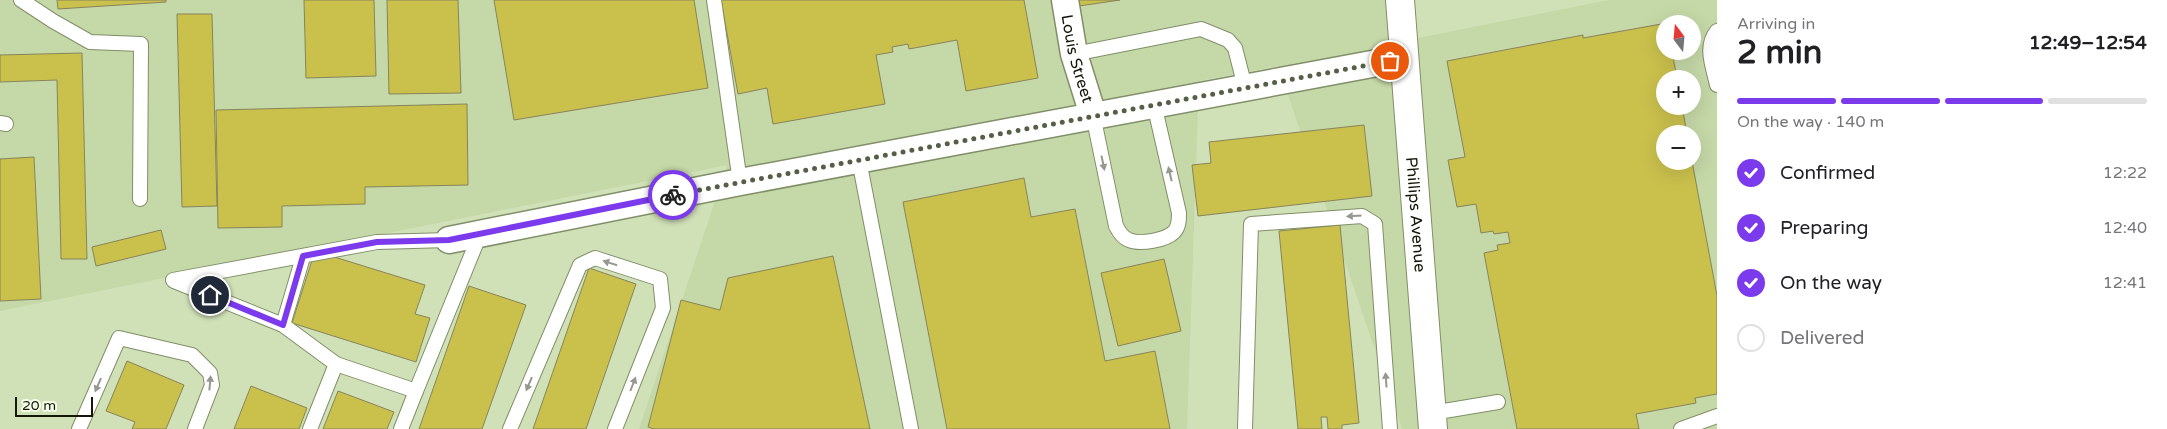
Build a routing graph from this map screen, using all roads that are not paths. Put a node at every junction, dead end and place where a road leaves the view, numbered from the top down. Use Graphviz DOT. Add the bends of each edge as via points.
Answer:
graph roads {
  1 [pos="22,0"];
  2 [pos="714,0"];
  3 [pos="1065,0"];
  4 [pos="1400,0"];
  5 [pos="1717,31"];
  6 [pos="1074,54"];
  7 [pos="1404,58"];
  8 [pos="1717,85"];
  9 [pos="1245,87"];
  10 [pos="1154,104"];
  11 [pos="1093,115"];
  12 [pos="859,160"];
  13 [pos="740,182"];
  14 [pos="140,199"];
  15 [pos="480,234"];
  16 [pos="449,240"];
  17 [pos="303,256"];
  18 [pos="283,325"];
  19 [pos="336,364"];
  20 [pos="416,391"];
  21 [pos="1498,402"];
  22 [pos="1717,416"];
  23 [pos="1432,421"];
  24 [pos="79,429"];
  25 [pos="195,429"];
  26 [pos="310,429"];
  27 [pos="401,429"];
  28 [pos="510,429"];
  29 [pos="615,429"];
  30 [pos="911,429"];
  31 [pos="1245,429"];
  32 [pos="1390,429"];
  33 [pos="1680,429"];
  1 -- 14 [label="lane" via="90,42 142,44"];
  2 -- 13 [label="lane"];
  3 -- 6 [label="street, Louis Street"];
  4 -- 7 [label="street, Phillips Avenue"];
  5 -- 8 [label="lane" via="1712,37 1709,53"];
  6 -- 9 [label="lane" via="1201,29 1228,40 1235,48"];
  6 -- 11 [label="street, Louis Street"];
  7 -- 9 [label="street, Louis Street"];
  7 -- 23 [label="street, Phillips Avenue"];
  9 -- 10 [label="street, Louis Street"];
  10 -- 11 [label="street, Louis Street"];
  11 -- 10 [label="lane, one-way" via="1116,226 1120,235 1130,241 1143,242 1175,231 1180,213"];
  11 -- 12 [label="street, Louis Street"];
  12 -- 13 [label="street, Louis Street"];
  12 -- 30 [label="lane"];
  13 -- 15 [label="street, Louis Street"];
  15 -- 16 [label="street, Louis Street"];
  15 -- 20 [label="lane"];
  16 -- 17 [label="lane" via="377,242"];
  17 -- 18 [label="lane"];
  17 -- 18 [label="lane" via="173,280"];
  18 -- 19 [label="lane"];
  19 -- 20 [label="lane"];
  19 -- 26 [label="lane"];
  20 -- 27 [label="lane"];
  21 -- 23 [label="lane"];
  22 -- 33 [label="lane"];
  25 -- 24 [label="lane, one-way" via="212,385 210,373 192,355 119,338"];
  29 -- 28 [label="lane, one-way" via="662,308 660,279 595,258 580,265"];
  32 -- 31 [label="lane, one-way" via="1376,224 1362,216 1251,224"];
}
